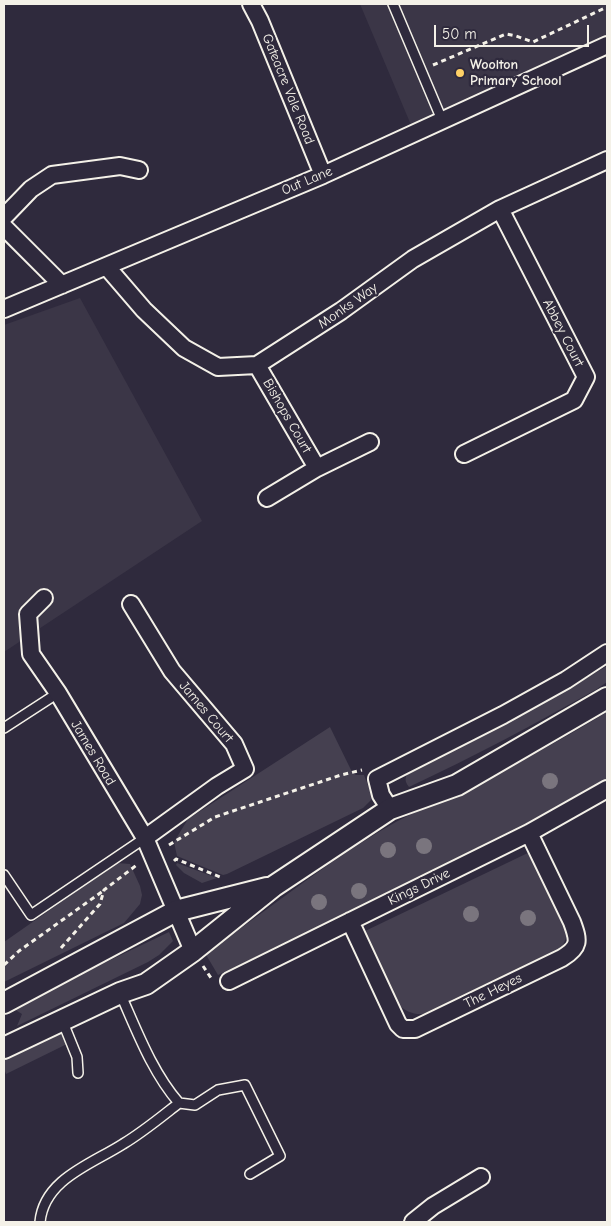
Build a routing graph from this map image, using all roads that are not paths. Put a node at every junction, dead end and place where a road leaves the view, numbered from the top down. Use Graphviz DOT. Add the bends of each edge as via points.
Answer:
graph roads {
  1 [pos="251,4"];
  2 [pos="392,4"];
  3 [pos="607,45"];
  4 [pos="442,120"];
  5 [pos="607,160"];
  6 [pos="139,170"];
  7 [pos="323,175"];
  8 [pos="500,209"];
  9 [pos="4,217"];
  10 [pos="4,227"];
  11 [pos="107,267"];
  12 [pos="62,285"];
  13 [pos="4,310"];
  14 [pos="257,365"];
  15 [pos="370,442"];
  16 [pos="464,454"];
  17 [pos="317,468"];
  18 [pos="267,498"];
  19 [pos="44,598"];
  20 [pos="131,604"];
  21 [pos="607,653"];
  22 [pos="58,693"];
  23 [pos="607,698"];
  24 [pos="4,728"];
  25 [pos="607,789"];
  26 [pos="390,809"];
  27 [pos="529,833"];
  28 [pos="145,838"];
  29 [pos="4,875"];
  30 [pos="274,886"];
  31 [pos="176,911"];
  32 [pos="350,921"];
  33 [pos="193,951"];
  34 [pos="230,981"];
  35 [pos="120,993"];
  36 [pos="4,1003"];
  37 [pos="62,1020"];
  38 [pos="4,1048"];
  39 [pos="78,1073"];
  40 [pos="179,1103"];
  41 [pos="250,1174"];
  42 [pos="481,1176"];
  43 [pos="40,1222"];
  44 [pos="413,1222"];
  1 -- 7 [label="street, Gateacre Vale Road"];
  2 -- 4 [label="lane"];
  3 -- 4 [label="street, Out Lane"];
  4 -- 7 [label="street, Out Lane"];
  5 -- 8 [label="street, Monks Way"];
  6 -- 9 [label="street" via="120,166 52,176 31,189"];
  7 -- 11 [label="street, Out Lane"];
  8 -- 14 [label="street, Monks Way" via="413,259 341,312"];
  8 -- 16 [label="street, Abbey Court" via="586,378 574,400"];
  10 -- 12 [label="street"];
  11 -- 12 [label="street, Out Lane"];
  11 -- 14 [label="street, Monks Way" via="144,310 184,348 218,367"];
  12 -- 13 [label="street, Out Lane"];
  14 -- 17 [label="street, Bishops Court"];
  15 -- 17 [label="street, Bishops Court"];
  17 -- 18 [label="street, Bishops Court"];
  19 -- 22 [label="street, James Road" via="28,614 31,654"];
  20 -- 28 [label="street, James Court" via="172,671 234,744 245,769"];
  21 -- 26 [label="street" via="511,711 377,779 381,795"];
  22 -- 24 [label="lane"];
  22 -- 28 [label="street, James Road"];
  23 -- 26 [label="street" via="457,785"];
  25 -- 27 [label="street, Kings Drive"];
  26 -- 30 [label="street"];
  27 -- 32 [label="street, Kings Drive"];
  27 -- 32 [label="street, The Heyes" via="577,936 573,952 553,962 415,1029 403,1029"];
  28 -- 29 [label="lane" via="31,916"];
  28 -- 31 [label="street, James Road"];
  30 -- 31 [label="street"];
  30 -- 33 [label="street"];
  31 -- 33 [label="street, James Road"];
  31 -- 36 [label="street"];
  32 -- 34 [label="street, Kings Drive"];
  33 -- 35 [label="street" via="146,984"];
  35 -- 37 [label="street"];
  35 -- 40 [label="lane" via="165,1087"];
  37 -- 38 [label="street"];
  37 -- 39 [label="lane" via="77,1057"];
  40 -- 41 [label="lane" via="195,1105 218,1090 245,1085 280,1156"];
  40 -- 43 [label="lane" via="137,1136 75,1171 54,1191 42,1210"];
  42 -- 44 [label="street"];
}
